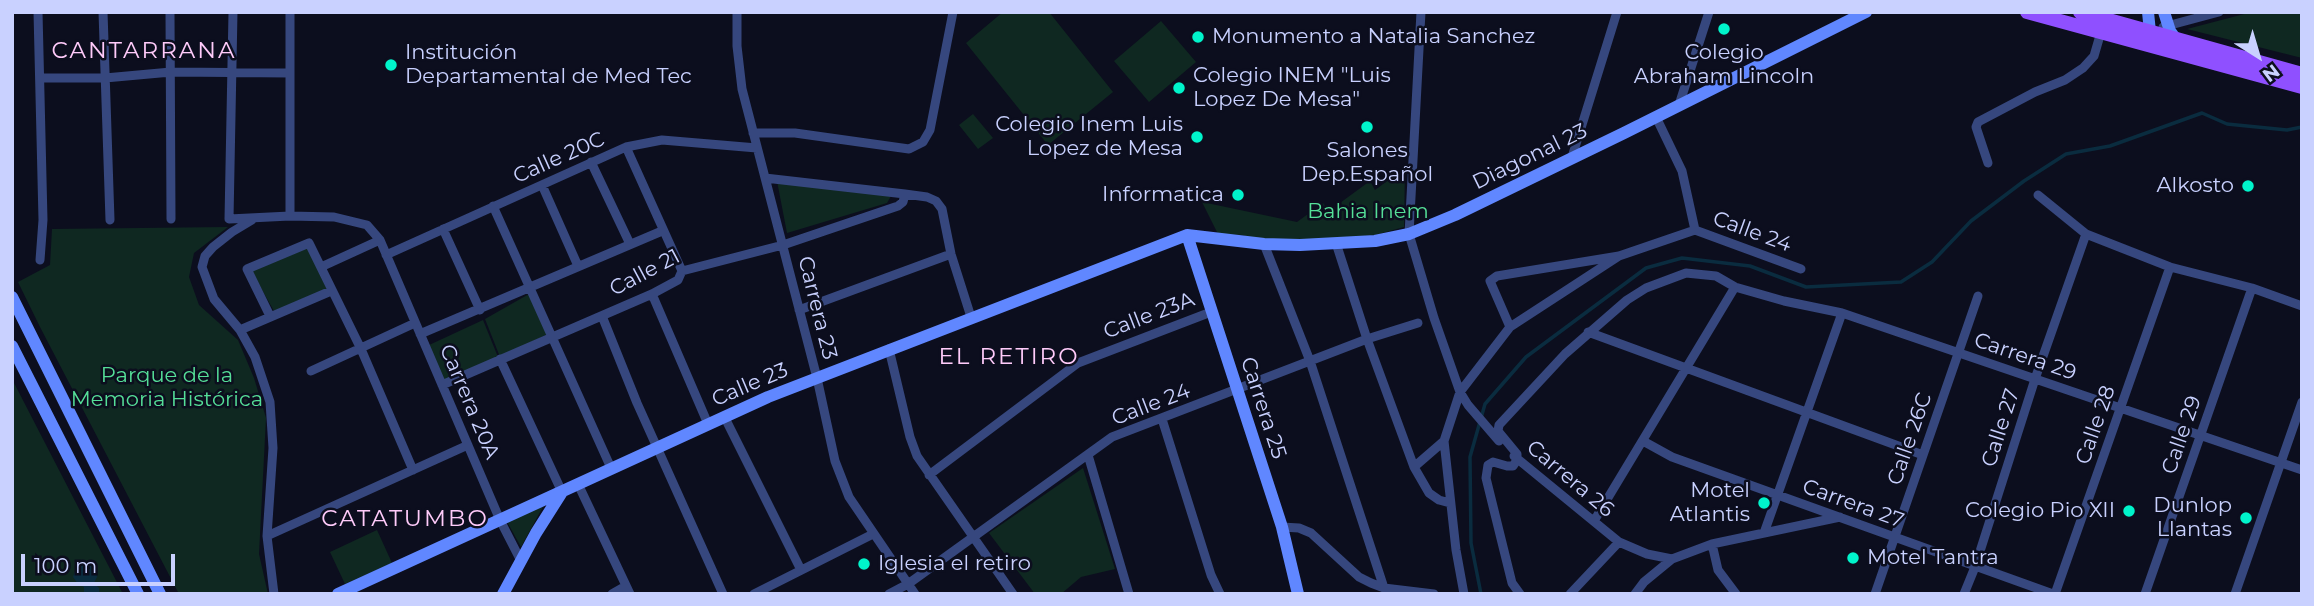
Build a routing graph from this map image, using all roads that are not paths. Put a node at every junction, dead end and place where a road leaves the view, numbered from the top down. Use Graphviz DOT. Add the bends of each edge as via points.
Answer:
graph roads {
  1 [pos="38,12"];
  2 [pos="103,12"];
  3 [pos="170,12"];
  4 [pos="233,12"];
  5 [pos="290,12"];
  6 [pos="737,12"];
  7 [pos="953,12"];
  8 [pos="1421,12"];
  9 [pos="1617,12"];
  10 [pos="1709,12"];
  11 [pos="1866,12"];
  12 [pos="2027,12"];
  13 [pos="2080,12"];
  14 [pos="2148,12"];
  15 [pos="2164,12"];
  16 [pos="2219,12"];
  17 [pos="2101,32"];
  18 [pos="2150,32"];
  19 [pos="2171,32"];
  20 [pos="171,72"];
  21 [pos="233,72"];
  22 [pos="290,73"];
  23 [pos="2302,74"];
  24 [pos="40,78"];
  25 [pos="106,78"];
  26 [pos="2302,87"];
  27 [pos="1679,105"];
  28 [pos="1657,117"];
  29 [pos="753,132"];
  30 [pos="625,146"];
  31 [pos="757,148"];
  32 [pos="1572,157"];
  33 [pos="591,162"];
  34 [pos="1988,163"];
  35 [pos="765,178"];
  36 [pos="542,185"];
  37 [pos="905,194"];
  38 [pos="2038,195"];
  39 [pos="493,206"];
  40 [pos="290,216"];
  41 [pos="171,219"];
  42 [pos="253,219"];
  43 [pos="110,220"];
  44 [pos="443,229"];
  45 [pos="1695,230"];
  46 [pos="662,231"];
  47 [pos="1409,234"];
  48 [pos="2086,234"];
  49 [pos="1187,235"];
  50 [pos="380,240"];
  51 [pos="1336,243"];
  52 [pos="630,244"];
  53 [pos="1264,244"];
  54 [pos="783,245"];
  55 [pos="951,254"];
  56 [pos="386,255"];
  57 [pos="1619,256"];
  58 [pos="40,260"];
  59 [pos="579,266"];
  60 [pos="321,267"];
  61 [pos="2170,267"];
  62 [pos="1801,269"];
  63 [pos="682,271"];
  64 [pos="1735,287"];
  65 [pos="531,288"];
  66 [pos="2252,288"];
  67 [pos="331,291"];
  68 [pos="652,294"];
  69 [pos="1978,296"];
  70 [pos="12,297"];
  71 [pos="2302,306"];
  72 [pos="480,310"];
  73 [pos="799,310"];
  74 [pos="1211,312"];
  75 [pos="1842,313"];
  76 [pos="271,316"];
  77 [pos="602,316"];
  78 [pos="971,317"];
  79 [pos="415,323"];
  80 [pos="1418,323"];
  81 [pos="1510,327"];
  82 [pos="240,330"];
  83 [pos="1588,332"];
  84 [pos="421,334"];
  85 [pos="553,336"];
  86 [pos="1367,339"];
  87 [pos="12,346"];
  88 [pos="361,349"];
  89 [pos="889,349"];
  90 [pos="1959,353"];
  91 [pos="500,359"];
  92 [pos="1310,361"];
  93 [pos="1687,368"];
  94 [pos="311,371"];
  95 [pos="817,378"];
  96 [pos="2035,379"];
  97 [pos="442,385"];
  98 [pos="1237,390"];
  99 [pos="1460,392"];
  100 [pos="2302,402"];
  101 [pos="2120,408"];
  102 [pos="1808,412"];
  103 [pos="724,416"];
  104 [pos="1162,419"];
  105 [pos="708,424"];
  106 [pos="2201,436"];
  107 [pos="1444,441"];
  108 [pos="1643,441"];
  109 [pos="468,445"];
  110 [pos="657,447"];
  111 [pos="1088,455"];
  112 [pos="1923,455"];
  113 [pos="1517,460"];
  114 [pos="2281,463"];
  115 [pos="1415,467"];
  116 [pos="611,468"];
  117 [pos="413,470"];
  118 [pos="2302,470"];
  119 [pos="929,475"];
  120 [pos="578,484"];
  121 [pos="562,492"];
  122 [pos="1778,496"];
  123 [pos="1451,503"];
  124 [pos="1840,517"];
  125 [pos="500,520"];
  126 [pos="1594,521"];
  127 [pos="1282,527"];
  128 [pos="1764,533"];
  129 [pos="873,534"];
  130 [pos="267,536"];
  131 [pos="973,537"];
  132 [pos="1894,538"];
  133 [pos="1619,542"];
  134 [pos="1712,544"];
  135 [pos="1672,559"];
  136 [pos="521,562"];
  137 [pos="1975,567"];
  138 [pos="801,570"];
  139 [pos="908,584"];
  140 [pos="1384,588"];
  141 [pos="628,590"];
  142 [pos="138,594"];
  143 [pos="160,594"];
  144 [pos="274,594"];
  145 [pos="338,594"];
  146 [pos="503,594"];
  147 [pos="612,594"];
  148 [pos="723,594"];
  149 [pos="754,594"];
  150 [pos="889,594"];
  151 [pos="915,594"];
  152 [pos="1013,594"];
  153 [pos="1129,594"];
  154 [pos="1220,594"];
  155 [pos="1298,594"];
  156 [pos="1434,594"];
  157 [pos="1464,594"];
  158 [pos="1519,594"];
  159 [pos="1570,594"];
  160 [pos="1635,594"];
  161 [pos="1737,594"];
  162 [pos="1875,594"];
  163 [pos="1964,594"];
  164 [pos="2054,594"];
  165 [pos="2146,594"];
  166 [pos="2235,594"];
  1 -- 24 [label="street"];
  2 -- 25 [label="street"];
  3 -- 20 [label="street"];
  4 -- 21 [label="street"];
  5 -- 22 [label="street"];
  6 -- 29 [label="street, Carrera 23" via="739,67"];
  7 -- 29 [label="street" via="930,130 923,142 909,149 795,133"];
  8 -- 47 [label="street, Carrera 26"];
  9 -- 32 [label="street"];
  10 -- 27 [label="street"];
  11 -- 27 [label="street, Diagonal 23"];
  12 -- 17 [label="main road"];
  13 -- 18 [label="main road"];
  14 -- 18 [label="street"];
  15 -- 19 [label="street"];
  16 -- 19 [label="street"];
  17 -- 26 [label="main road"];
  17 -- 34 [label="street" via="2094,55 2083,68 1978,122"];
  18 -- 19 [label="main road"];
  19 -- 23 [label="main road"];
  20 -- 21 [label="street"];
  20 -- 25 [label="street"];
  20 -- 41 [label="street"];
  21 -- 22 [label="street"];
  21 -- 42 [label="street" via="229,219"];
  22 -- 40 [label="street"];
  24 -- 25 [label="street"];
  24 -- 58 [label="street"];
  25 -- 43 [label="street"];
  27 -- 28 [label="street, Diagonal 23"];
  28 -- 32 [label="street, Diagonal 23"];
  28 -- 45 [label="street" via="1682,171"];
  29 -- 31 [label="street, Carrera 23"];
  30 -- 31 [label="street, Calle 20C" via="662,140"];
  30 -- 33 [label="street, Calle 20C"];
  30 -- 46 [label="street"];
  31 -- 35 [label="street, Carrera 23"];
  32 -- 47 [label="street, Diagonal 23"];
  33 -- 36 [label="street, Calle 20C"];
  33 -- 52 [label="street"];
  35 -- 37 [label="street"];
  35 -- 54 [label="street, Carrera 23"];
  36 -- 39 [label="street, Calle 20C"];
  36 -- 59 [label="street"];
  37 -- 54 [label="street, Calle 21" via="898,206"];
  37 -- 55 [label="street" via="936,201 942,209"];
  38 -- 48 [label="street"];
  39 -- 44 [label="street, Calle 20C"];
  39 -- 65 [label="street"];
  40 -- 42 [label="street"];
  40 -- 50 [label="street" via="351,220 367,225"];
  42 -- 82 [label="street" via="222,239 202,262 214,299"];
  44 -- 56 [label="street, Calle 20C"];
  44 -- 72 [label="street"];
  45 -- 57 [label="street, Calle 24"];
  45 -- 62 [label="street, Calle 24"];
  46 -- 52 [label="street"];
  46 -- 63 [label="street"];
  47 -- 51 [label="street, Diagonal 23"];
  47 -- 99 [label="street, Carrera 26"];
  48 -- 61 [label="street"];
  48 -- 96 [label="street, Calle 27"];
  49 -- 53 [label="street, Diagonal 23"];
  49 -- 74 [label="street, Carrera 25"];
  49 -- 78 [label="street, Calle 23"];
  50 -- 56 [label="street, Carrera 20A"];
  50 -- 60 [label="street"];
  51 -- 53 [label="street, Diagonal 23"];
  51 -- 86 [label="street"];
  52 -- 59 [label="street"];
  53 -- 92 [label="street"];
  54 -- 63 [label="street, Calle 21"];
  54 -- 73 [label="street, Carrera 23"];
  55 -- 73 [label="street"];
  55 -- 78 [label="street"];
  56 -- 79 [label="street, Carrera 20A"];
  57 -- 81 [label="street"];
  57 -- 81 [label="street, Calle 24" via="1497,276 1490,281"];
  59 -- 65 [label="street"];
  60 -- 67 [label="street"];
  60 -- 76 [label="street" via="309,243 247,269"];
  61 -- 66 [label="street"];
  61 -- 101 [label="street, Calle 28"];
  63 -- 68 [label="street, Calle 21" via="678,280"];
  64 -- 75 [label="street, Carrera 29"];
  64 -- 83 [label="street" via="1716,276 1686,273 1636,294"];
  64 -- 93 [label="street"];
  65 -- 72 [label="street"];
  65 -- 85 [label="street"];
  66 -- 71 [label="street"];
  66 -- 106 [label="street, Calle 29"];
  67 -- 76 [label="street"];
  67 -- 88 [label="street"];
  68 -- 77 [label="street, Calle 21"];
  68 -- 105 [label="street"];
  69 -- 90 [label="street, Calle 26C"];
  70 -- 143 [label="street"];
  72 -- 84 [label="street"];
  73 -- 95 [label="street, Carrera 23"];
  74 -- 98 [label="street, Carrera 25"];
  74 -- 119 [label="street, Calle 23A" via="1078,363"];
  75 -- 90 [label="street, Carrera 29"];
  75 -- 102 [label="street"];
  76 -- 82 [label="street"];
  77 -- 85 [label="street, Calle 21"];
  77 -- 110 [label="street"];
  78 -- 89 [label="street, Calle 23"];
  79 -- 84 [label="street, Carrera 20A"];
  79 -- 88 [label="street"];
  80 -- 86 [label="street, Calle 24"];
  81 -- 99 [label="street"];
  82 -- 130 [label="street" via="266,386 273,433"];
  83 -- 93 [label="street"];
  83 -- 113 [label="street" via="1499,425 1498,431"];
  84 -- 97 [label="street, Carrera 20A"];
  85 -- 91 [label="street, Calle 21"];
  85 -- 116 [label="street"];
  86 -- 92 [label="street, Calle 24"];
  86 -- 115 [label="street"];
  87 -- 142 [label="street"];
  88 -- 94 [label="street"];
  88 -- 117 [label="street"];
  89 -- 95 [label="street, Calle 23"];
  89 -- 119 [label="street" via="910,437"];
  90 -- 96 [label="street, Carrera 29"];
  90 -- 112 [label="street, Calle 26C"];
  91 -- 97 [label="street, Calle 21"];
  91 -- 121 [label="street"];
  92 -- 98 [label="street, Calle 24"];
  92 -- 140 [label="street"];
  93 -- 102 [label="street"];
  93 -- 108 [label="street"];
  95 -- 103 [label="street, Calle 23"];
  95 -- 129 [label="street, Carrera 23" via="839,473"];
  96 -- 101 [label="street, Carrera 29"];
  96 -- 137 [label="street, Calle 27"];
  97 -- 109 [label="street, Carrera 20A"];
  98 -- 104 [label="street, Calle 24"];
  98 -- 127 [label="street, Carrera 25"];
  99 -- 107 [label="street"];
  99 -- 113 [label="street, Carrera 26"];
  100 -- 114 [label="street"];
  101 -- 106 [label="street, Carrera 29"];
  101 -- 164 [label="street, Calle 28"];
  102 -- 112 [label="street"];
  102 -- 122 [label="street"];
  103 -- 105 [label="street, Calle 23"];
  103 -- 138 [label="street"];
  104 -- 111 [label="street, Calle 24" via="1112,438"];
  104 -- 154 [label="street"];
  105 -- 110 [label="street, Calle 23"];
  106 -- 114 [label="street, Carrera 29"];
  106 -- 165 [label="street, Calle 29"];
  107 -- 115 [label="street"];
  107 -- 123 [label="street"];
  108 -- 122 [label="street, Carrera 27" via="1672,457"];
  108 -- 126 [label="street"];
  109 -- 117 [label="street"];
  109 -- 125 [label="street, Carrera 20A"];
  110 -- 116 [label="street, Calle 23"];
  110 -- 148 [label="street"];
  111 -- 131 [label="street, Calle 24"];
  111 -- 153 [label="street"];
  112 -- 132 [label="street, Calle 26C"];
  113 -- 126 [label="street, Carrera 26"];
  113 -- 158 [label="street" via="1513,466 1493,462 1486,478"];
  114 -- 118 [label="street, Carrera 29"];
  114 -- 166 [label="street"];
  115 -- 123 [label="street" via="1429,493"];
  116 -- 120 [label="street, Calle 23"];
  117 -- 130 [label="street"];
  119 -- 131 [label="street"];
  120 -- 121 [label="street, Calle 23"];
  120 -- 141 [label="street"];
  121 -- 125 [label="street, Calle 23"];
  121 -- 136 [label="street"];
  122 -- 124 [label="street, Carrera 27"];
  122 -- 128 [label="street"];
  123 -- 157 [label="street"];
  124 -- 128 [label="street"];
  124 -- 132 [label="street, Carrera 27"];
  125 -- 136 [label="street, Carrera 20A"];
  125 -- 145 [label="street, Calle 23"];
  126 -- 133 [label="street, Carrera 26"];
  127 -- 140 [label="street" via="1311,533 1359,577"];
  127 -- 155 [label="street, Carrera 25"];
  128 -- 134 [label="street"];
  129 -- 138 [label="street"];
  129 -- 139 [label="street, Carrera 23"];
  130 -- 144 [label="street"];
  131 -- 139 [label="street, Calle 24"];
  131 -- 152 [label="street"];
  132 -- 137 [label="street, Carrera 27"];
  132 -- 162 [label="street, Calle 26C"];
  133 -- 135 [label="street, Carrera 26"];
  133 -- 159 [label="street"];
  134 -- 135 [label="street"];
  134 -- 161 [label="street" via="1718,570"];
  135 -- 160 [label="street"];
  136 -- 146 [label="street"];
  137 -- 163 [label="street, Calle 27"];
  137 -- 164 [label="street, Carrera 27"];
  138 -- 149 [label="street"];
  139 -- 150 [label="street, Calle 24"];
  139 -- 151 [label="street, Carrera 23"];
  140 -- 156 [label="street"];
  141 -- 147 [label="street"];
}
